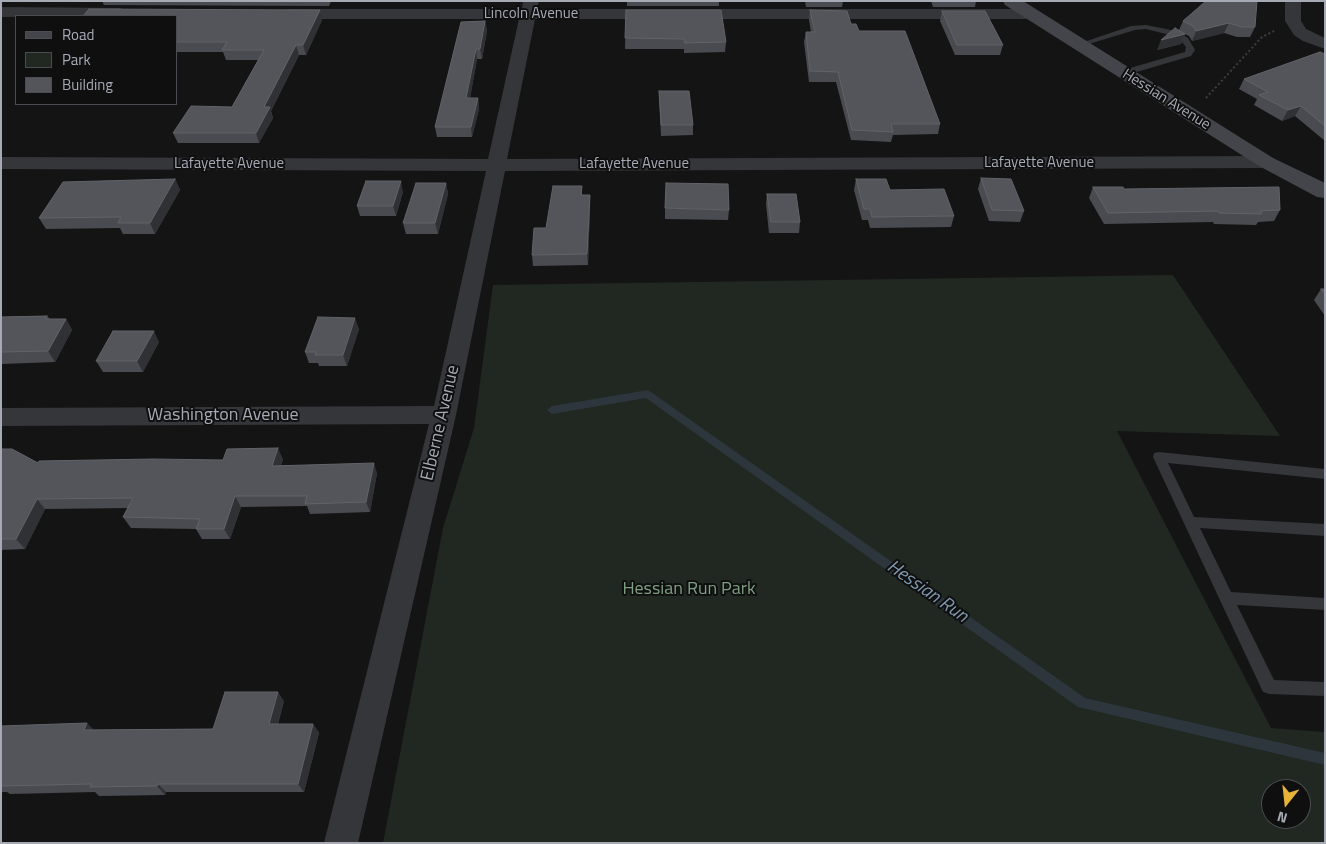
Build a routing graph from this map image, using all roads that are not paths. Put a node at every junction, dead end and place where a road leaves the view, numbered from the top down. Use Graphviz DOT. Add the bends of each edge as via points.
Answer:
graph roads {
  1 [pos="17,1"];
  2 [pos="1011,1"];
  3 [pos="1293,1"];
  4 [pos="1,5"];
  5 [pos="529,8"];
  6 [pos="1,12"];
  7 [pos="130,13"];
  8 [pos="270,14"];
  9 [pos="1030,14"];
  10 [pos="1325,44"];
  11 [pos="1078,45"];
  12 [pos="1123,73"];
  13 [pos="1266,162"];
  14 [pos="1,164"];
  15 [pos="496,165"];
  16 [pos="1325,192"];
  17 [pos="444,415"];
  18 [pos="1,417"];
  19 [pos="1325,474"];
  20 [pos="1190,522"];
  21 [pos="1325,530"];
  22 [pos="1227,598"];
  23 [pos="1325,604"];
  24 [pos="1325,689"];
  25 [pos="341,843"];
  1 -- 4 [label="street"];
  2 -- 9 [label="main road, Hessian Avenue"];
  3 -- 10 [label="street" via="1293,22 1300,32"];
  5 -- 8 [label="street, Lincoln Avenue"];
  5 -- 9 [label="street, Lincoln Avenue"];
  5 -- 15 [label="street, Elberne Avenue"];
  6 -- 7 [label="street"];
  9 -- 11 [label="main road, Hessian Avenue"];
  11 -- 12 [label="main road, Hessian Avenue"];
  11 -- 12 [label="lane" via="1146,27 1173,33 1190,47 1188,54"];
  12 -- 13 [label="main road, Hessian Avenue"];
  13 -- 15 [label="street, Lafayette Avenue"];
  13 -- 16 [label="main road, Hessian Avenue"];
  14 -- 15 [label="street, Lafayette Avenue"];
  15 -- 17 [label="street, Elberne Avenue"];
  17 -- 18 [label="street, Washington Avenue"];
  17 -- 25 [label="street, Elberne Avenue"];
  19 -- 20 [label="lane" via="1159,457"];
  20 -- 21 [label="lane"];
  20 -- 22 [label="lane"];
  22 -- 23 [label="lane"];
  22 -- 24 [label="lane" via="1269,687"];
}
